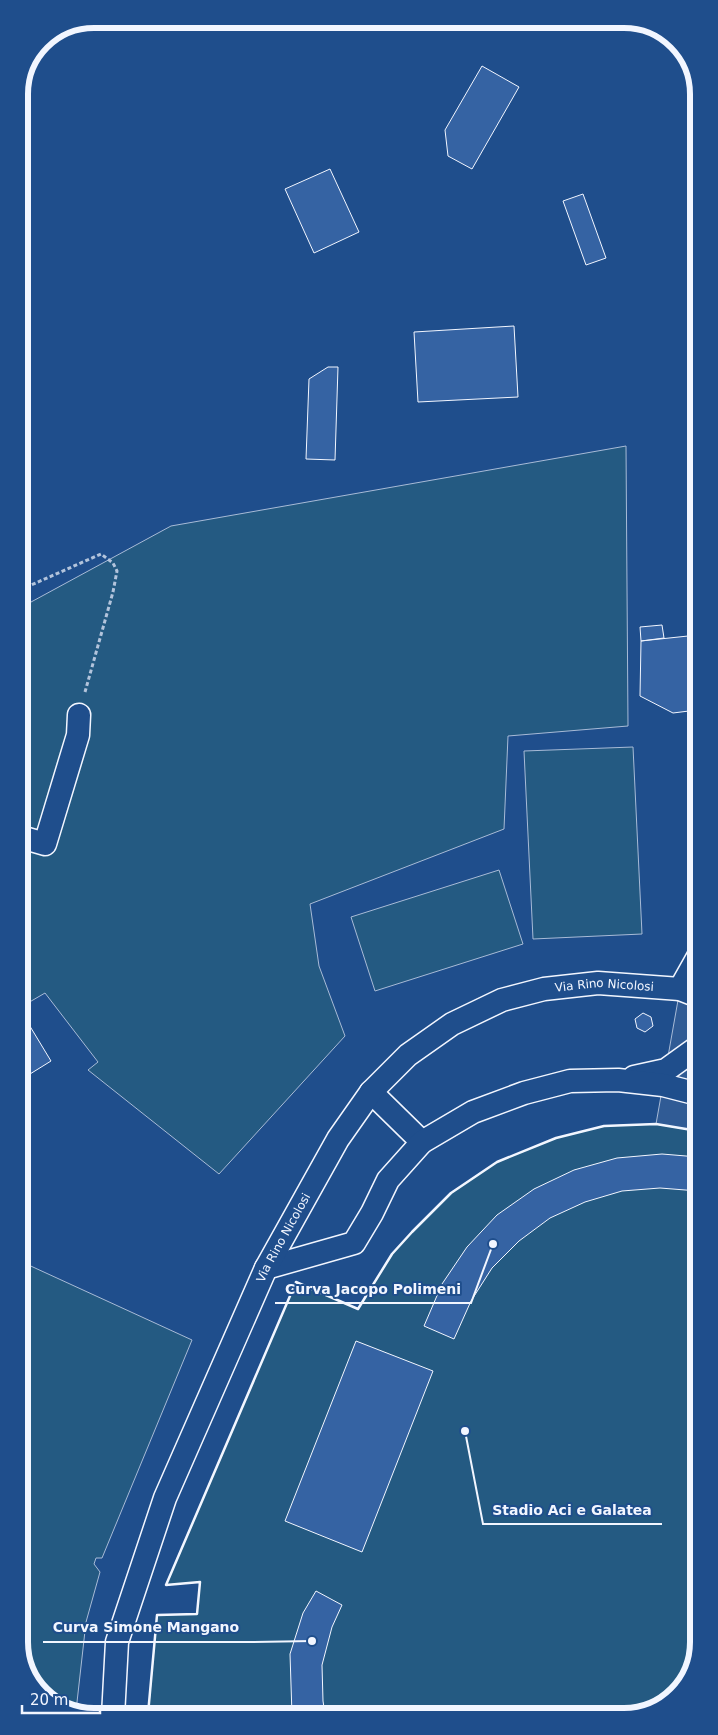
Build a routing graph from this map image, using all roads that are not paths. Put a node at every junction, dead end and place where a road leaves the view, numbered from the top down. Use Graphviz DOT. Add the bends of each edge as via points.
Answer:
graph roads {
  1 [pos="79,715"];
  2 [pos="28,839"];
  3 [pos="689,993"];
  4 [pos="690,1053"];
  5 [pos="618,1080"];
  6 [pos="371,1092"];
  7 [pos="690,1092"];
  8 [pos="422,1142"];
  9 [pos="266,1268"];
  10 [pos="113,1707"];
  1 -- 2 [label="street" via="78,735 45,844"];
  3 -- 6 [label="street, Via Rino Nicolosi" via="598,983 544,989 502,1000 452,1024 408,1055"];
  4 -- 5 [label="street" via="666,1070"];
  5 -- 7 [label="street"];
  5 -- 8 [label="street" via="570,1081 524,1093 473,1112"];
  6 -- 8 [label="street"];
  6 -- 9 [label="street, Via Rino Nicolosi" via="338,1139"];
  8 -- 9 [label="street" via="388,1180 354,1243"];
  9 -- 10 [label="street, Via Rino Nicolosi" via="165,1498 117,1642"];
}
